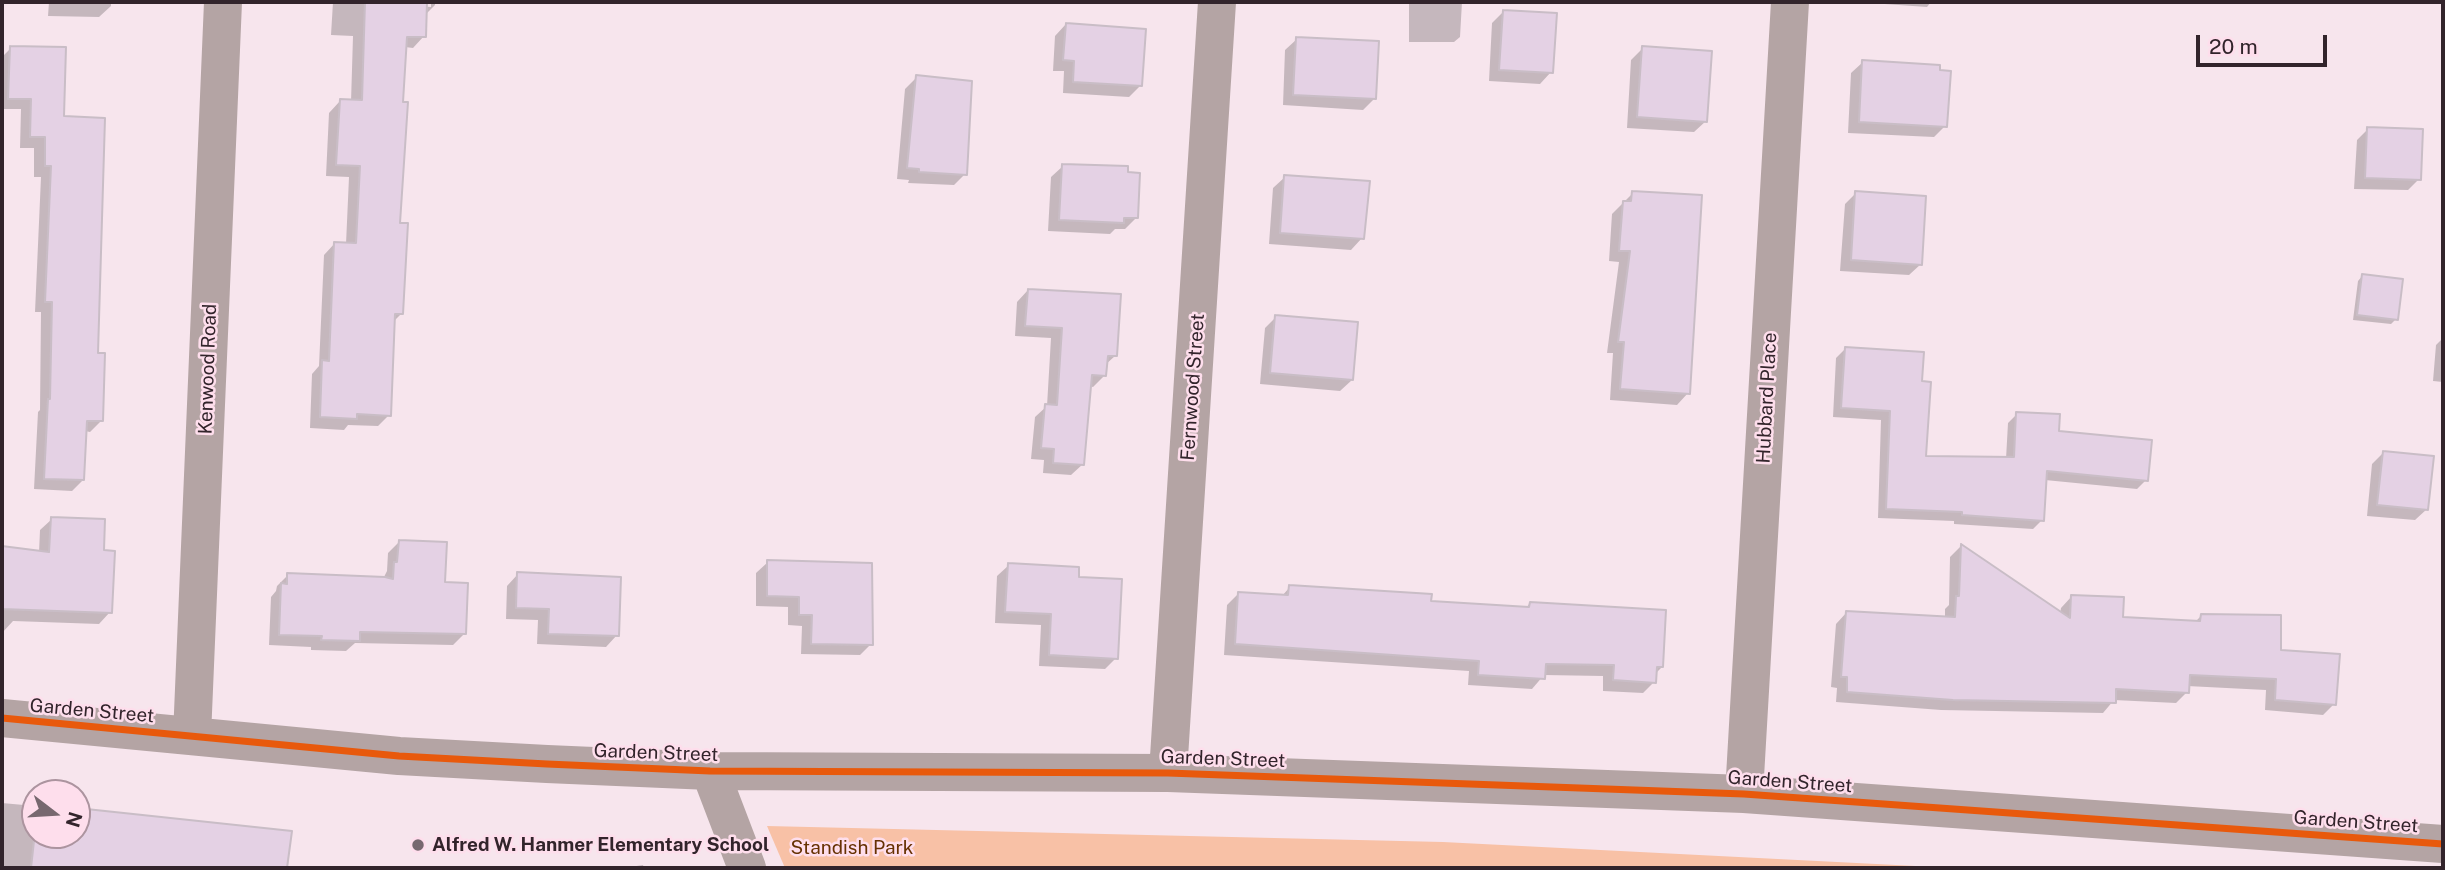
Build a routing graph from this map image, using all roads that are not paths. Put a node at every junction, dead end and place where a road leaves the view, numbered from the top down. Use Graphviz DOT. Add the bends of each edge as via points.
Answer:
graph roads {
  1 [pos="223,2"];
  2 [pos="1217,2"];
  3 [pos="1790,2"];
  4 [pos="2,718"];
  5 [pos="192,736"];
  6 [pos="710,771"];
  7 [pos="1168,772"];
  8 [pos="1744,794"];
  9 [pos="2443,844"];
  10 [pos="747,868"];
  1 -- 5 [label="street, Kenwood Road"];
  2 -- 7 [label="street, Fernwood Street"];
  3 -- 8 [label="street, Hubbard Place"];
  4 -- 5 [label="street, Garden Street"];
  5 -- 6 [label="street, Garden Street" via="399,756"];
  6 -- 7 [label="street, Garden Street"];
  6 -- 10 [label="street"];
  7 -- 8 [label="street, Garden Street"];
  8 -- 9 [label="street, Garden Street"];
}
